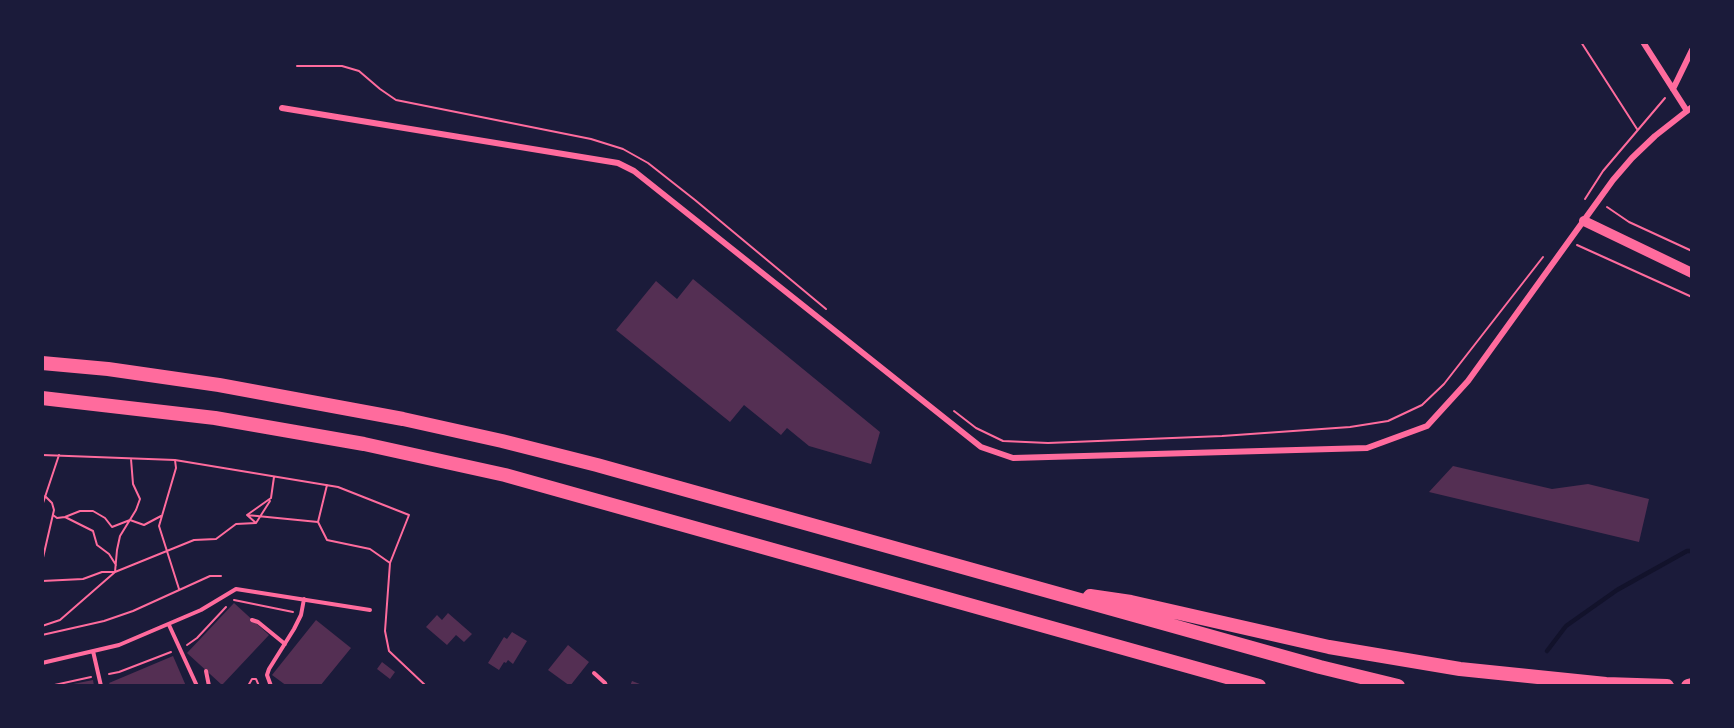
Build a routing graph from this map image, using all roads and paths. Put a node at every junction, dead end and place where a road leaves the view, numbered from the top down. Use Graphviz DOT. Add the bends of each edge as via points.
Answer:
graph roads {
  1 [pos="1581,42"];
  2 [pos="1643,42"];
  3 [pos="1692,50"];
  4 [pos="297,66"];
  5 [pos="1673,89"];
  6 [pos="282,108"];
  7 [pos="1690,109"];
  8 [pos="1637,129"];
  9 [pos="1585,199"];
  10 [pos="1596,202"];
  11 [pos="1584,221"];
  12 [pos="1569,241"];
  13 [pos="1692,251"];
  14 [pos="1545,255"];
  15 [pos="1692,273"];
  16 [pos="1692,297"];
  17 [pos="832,314"];
  18 [pos="42,363"];
  19 [pos="42,398"];
  20 [pos="949,407"];
  21 [pos="59,454"];
  22 [pos="42,455"];
  23 [pos="131,458"];
  24 [pos="176,460"];
  25 [pos="274,476"];
  26 [pos="327,485"];
  27 [pos="45,496"];
  28 [pos="272,498"];
  29 [pos="42,506"];
  30 [pos="53,515"];
  31 [pos="247,515"];
  32 [pos="161,516"];
  33 [pos="260,516"];
  34 [pos="65,517"];
  35 [pos="130,520"];
  36 [pos="318,522"];
  37 [pos="256,523"];
  38 [pos="168,550"];
  39 [pos="42,562"];
  40 [pos="390,563"];
  41 [pos="116,565"];
  42 [pos="115,572"];
  43 [pos="221,576"];
  44 [pos="42,580"];
  45 [pos="180,589"];
  46 [pos="1044,591"];
  47 [pos="304,599"];
  48 [pos="370,610"];
  49 [pos="252,620"];
  50 [pos="169,624"];
  51 [pos="42,626"];
  52 [pos="42,635"];
  53 [pos="285,644"];
  54 [pos="93,651"];
  55 [pos="42,663"];
  56 [pos="206,670"];
  57 [pos="594,673"];
  58 [pos="101,686"];
  59 [pos="196,686"];
  60 [pos="209,686"];
  61 [pos="248,686"];
  62 [pos="259,686"];
  63 [pos="272,686"];
  64 [pos="426,686"];
  65 [pos="606,686"];
  66 [pos="1259,686"];
  67 [pos="1398,686"];
  68 [pos="1667,686"];
  1 -- 8 [label="path"];
  2 -- 5 [label="street"];
  3 -- 5 [label="street"];
  4 -- 17 [label="path" via="342,66 359,71 396,100 591,139 623,149 648,163 695,200"];
  5 -- 7 [label="street"];
  5 -- 8 [label="path"];
  6 -- 12 [label="street" via="618,163 634,171 981,447 1014,458 1367,448 1427,426 1468,381"];
  7 -- 10 [label="street" via="1632,158"];
  8 -- 9 [label="path"];
  10 -- 11 [label="street"];
  10 -- 13 [label="path"];
  11 -- 12 [label="street"];
  11 -- 15 [label="street"];
  12 -- 16 [label="path"];
  14 -- 20 [label="path" via="1444,384 1422,405 1388,420 1350,427 1222,436 1003,441 976,428"];
  18 -- 46 [label="highway" via="219,386 502,441"];
  19 -- 66 [label="highway" via="215,418 364,444 505,476"];
  21 -- 22 [label="path"];
  21 -- 23 [label="path"];
  21 -- 27 [label="path"];
  23 -- 24 [label="path"];
  23 -- 35 [label="path" via="133,484 141,499"];
  24 -- 25 [label="path"];
  24 -- 32 [label="path"];
  25 -- 26 [label="path"];
  25 -- 28 [label="path"];
  26 -- 36 [label="path"];
  26 -- 40 [label="path" via="410,515"];
  27 -- 29 [label="path"];
  27 -- 30 [label="path" via="52,503"];
  28 -- 31 [label="path"];
  28 -- 33 [label="path"];
  30 -- 34 [label="path"];
  30 -- 39 [label="path"];
  31 -- 33 [label="path"];
  31 -- 37 [label="path"];
  32 -- 35 [label="path" via="144,525"];
  32 -- 38 [label="path" via="159,526"];
  33 -- 36 [label="path"];
  33 -- 37 [label="path"];
  34 -- 35 [label="path" via="80,511 93,512 112,527"];
  34 -- 41 [label="path" via="93,531 97,545"];
  35 -- 41 [label="path" via="120,536"];
  36 -- 40 [label="path" via="327,540 370,549"];
  37 -- 38 [label="path" via="236,524 216,539 194,540"];
  38 -- 42 [label="path"];
  38 -- 45 [label="path"];
  40 -- 64 [label="path" via="385,632 389,651"];
  41 -- 42 [label="path"];
  42 -- 44 [label="path" via="83,579"];
  42 -- 51 [label="path" via="60,620"];
  43 -- 45 [label="path" via="210,576"];
  45 -- 52 [label="path" via="104,621"];
  46 -- 67 [label="highway"];
  46 -- 68 [label="highway" via="1131,602 1329,647 1460,669"];
  47 -- 48 [label="lane"];
  47 -- 50 [label="lane" via="236,589"];
  47 -- 53 [label="lane" via="301,615"];
  49 -- 53 [label="lane"];
  50 -- 54 [label="lane" via="119,645"];
  50 -- 59 [label="lane"];
  53 -- 63 [label="lane" via="267,675"];
  54 -- 55 [label="lane"];
  54 -- 58 [label="lane"];
  56 -- 60 [label="lane"];
  57 -- 65 [label="lane"];
  61 -- 62 [label="path" via="256,679"];
}
